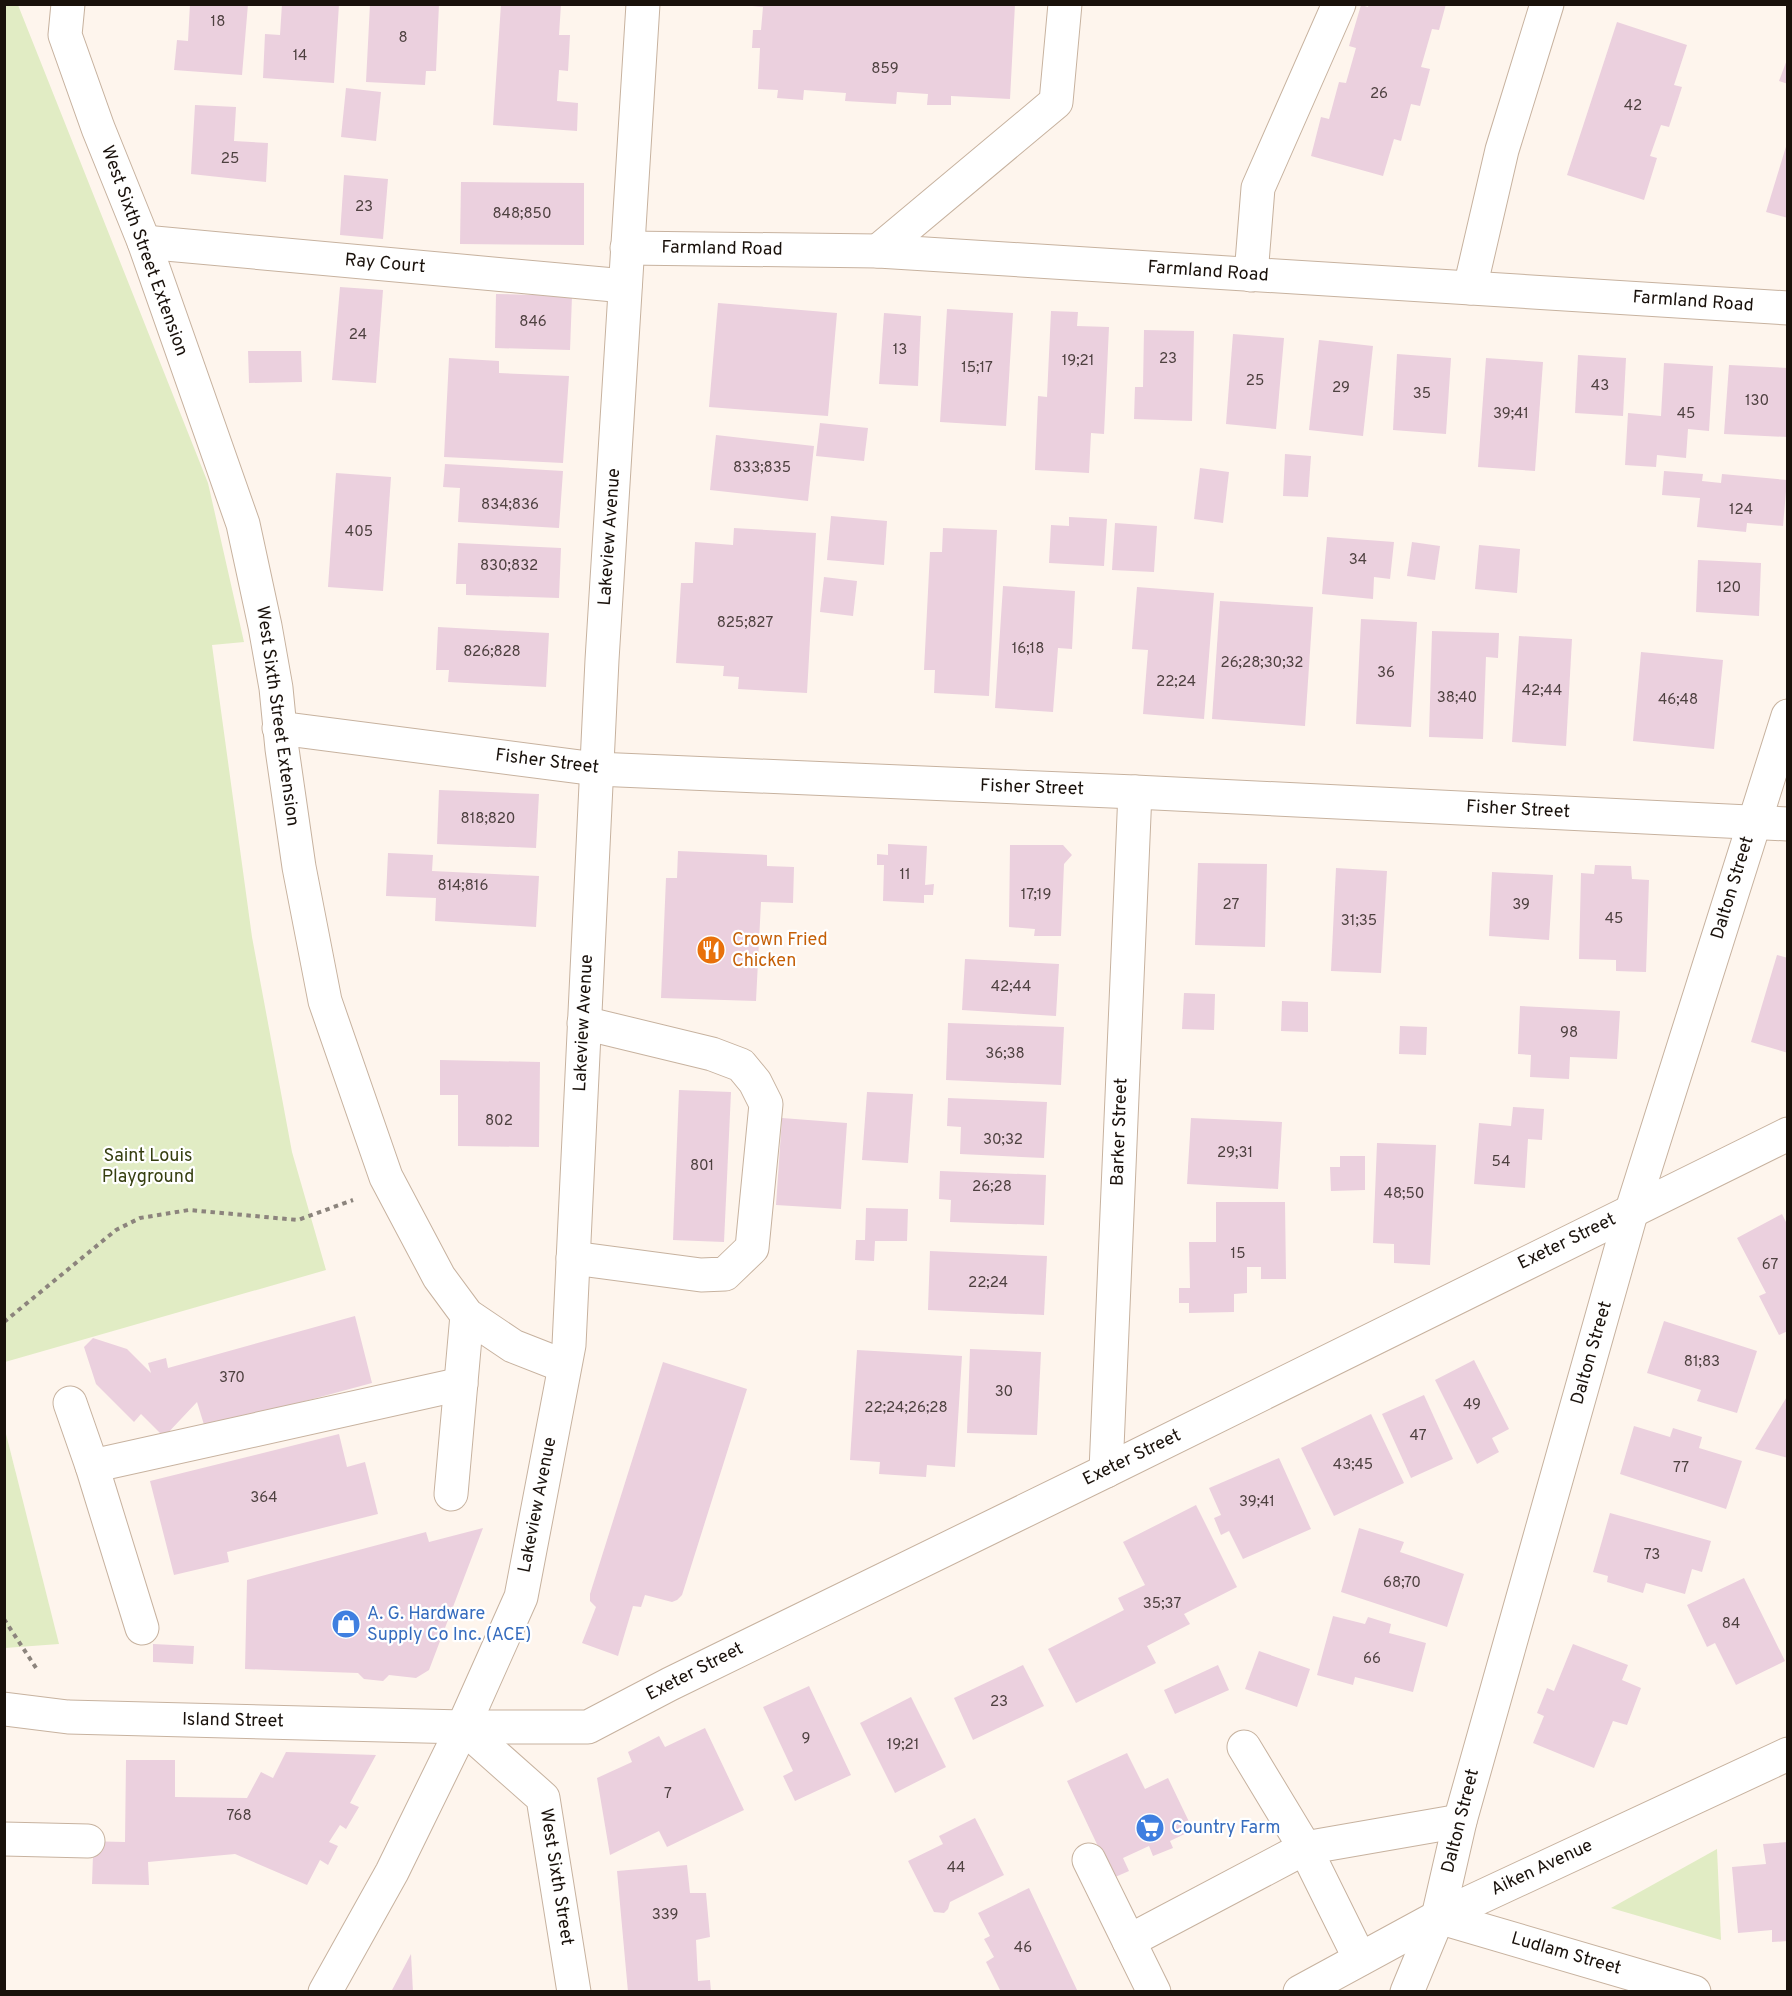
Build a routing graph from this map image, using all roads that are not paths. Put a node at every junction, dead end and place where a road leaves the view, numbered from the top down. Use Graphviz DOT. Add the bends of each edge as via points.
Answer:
graph roads {
  1 [pos="68,4"];
  2 [pos="643,4"];
  3 [pos="1065,4"];
  4 [pos="1339,4"];
  5 [pos="1547,4"];
  6 [pos="144,242"];
  7 [pos="627,248"];
  8 [pos="878,251"];
  9 [pos="1251,274"];
  10 [pos="626,286"];
  11 [pos="1470,288"];
  12 [pos="1788,308"];
  13 [pos="1788,716"];
  14 [pos="279,728"];
  15 [pos="596,769"];
  16 [pos="1135,792"];
  17 [pos="1754,822"];
  18 [pos="1788,824"];
  19 [pos="584,1023"];
  20 [pos="1788,1134"];
  21 [pos="1632,1210"];
  22 [pos="573,1258"];
  23 [pos="467,1315"];
  24 [pos="564,1366"];
  25 [pos="461,1384"];
  26 [pos="70,1403"];
  27 [pos="92,1466"];
  28 [pos="1106,1471"];
  29 [pos="451,1494"];
  30 [pos="142,1629"];
  31 [pos="4,1709"];
  32 [pos="463,1727"];
  33 [pos="1245,1747"];
  34 [pos="1788,1754"];
  35 [pos="1460,1821"];
  36 [pos="4,1839"];
  37 [pos="88,1841"];
  38 [pos="1305,1848"];
  39 [pos="1089,1860"];
  40 [pos="1438,1917"];
  41 [pos="1129,1941"];
  42 [pos="1360,1959"];
  43 [pos="326,1992"];
  44 [pos="574,1992"];
  45 [pos="1154,1992"];
  46 [pos="1300,1992"];
  47 [pos="1407,1992"];
  48 [pos="1694,1992"];
  1 -- 6 [label="street, West Sixth Street Extension" via="65,34"];
  2 -- 7 [label="street, Lakeview Avenue"];
  3 -- 8 [label="street" via="1056,102"];
  4 -- 9 [label="street" via="1258,188"];
  5 -- 11 [label="street" via="1502,150"];
  6 -- 10 [label="street, Ray Court"];
  6 -- 14 [label="street, West Sixth Street Extension" via="243,524 276,687"];
  7 -- 8 [label="street, Farmland Road"];
  7 -- 10 [label="street, Lakeview Avenue"];
  8 -- 9 [label="street, Farmland Road"];
  9 -- 11 [label="street, Farmland Road"];
  10 -- 15 [label="street, Lakeview Avenue"];
  11 -- 12 [label="street, Farmland Road"];
  13 -- 17 [label="street, Dalton Street"];
  14 -- 15 [label="street, Fisher Street"];
  14 -- 23 [label="street, West Sixth Street Extension" via="299,867 325,1001 391,1188 439,1277"];
  15 -- 16 [label="street, Fisher Street"];
  15 -- 19 [label="street, Lakeview Avenue"];
  16 -- 17 [label="street, Fisher Street"];
  16 -- 28 [label="street, Barker Street"];
  17 -- 18 [label="street, Fisher Street"];
  17 -- 21 [label="street, Dalton Street"];
  19 -- 22 [label="street, Lakeview Avenue"];
  19 -- 22 [label="street" via="712,1054 741,1065 766,1104 752,1248 725,1274 701,1275"];
  20 -- 21 [label="street, Exeter Street"];
  21 -- 28 [label="street, Exeter Street"];
  21 -- 35 [label="street, Dalton Street"];
  22 -- 24 [label="street, Lakeview Avenue" via="569,1345"];
  23 -- 24 [label="street, West Sixth Street Extension" via="513,1346"];
  23 -- 25 [label="street"];
  24 -- 32 [label="street, Lakeview Avenue" via="521,1597"];
  25 -- 27 [label="street"];
  25 -- 29 [label="street"];
  26 -- 27 [label="street"];
  27 -- 30 [label="street"];
  28 -- 32 [label="street, Exeter Street" via="670,1683 588,1727"];
  31 -- 32 [label="street, Island Street" via="68,1717"];
  32 -- 43 [label="street, Lakeview Avenue" via="392,1872"];
  32 -- 44 [label="street, West Sixth Street" via="543,1798"];
  33 -- 38 [label="street"];
  34 -- 40 [label="street, Aiken Avenue"];
  35 -- 38 [label="street"];
  35 -- 40 [label="street, Dalton Street"];
  36 -- 37 [label="street"];
  38 -- 41 [label="street"];
  38 -- 42 [label="street"];
  39 -- 41 [label="street"];
  40 -- 42 [label="street, Aiken Avenue"];
  40 -- 47 [label="street, Dalton Street"];
  40 -- 48 [label="street, Ludlam Street"];
  41 -- 45 [label="street"];
  42 -- 46 [label="street, Aiken Avenue"];
}
